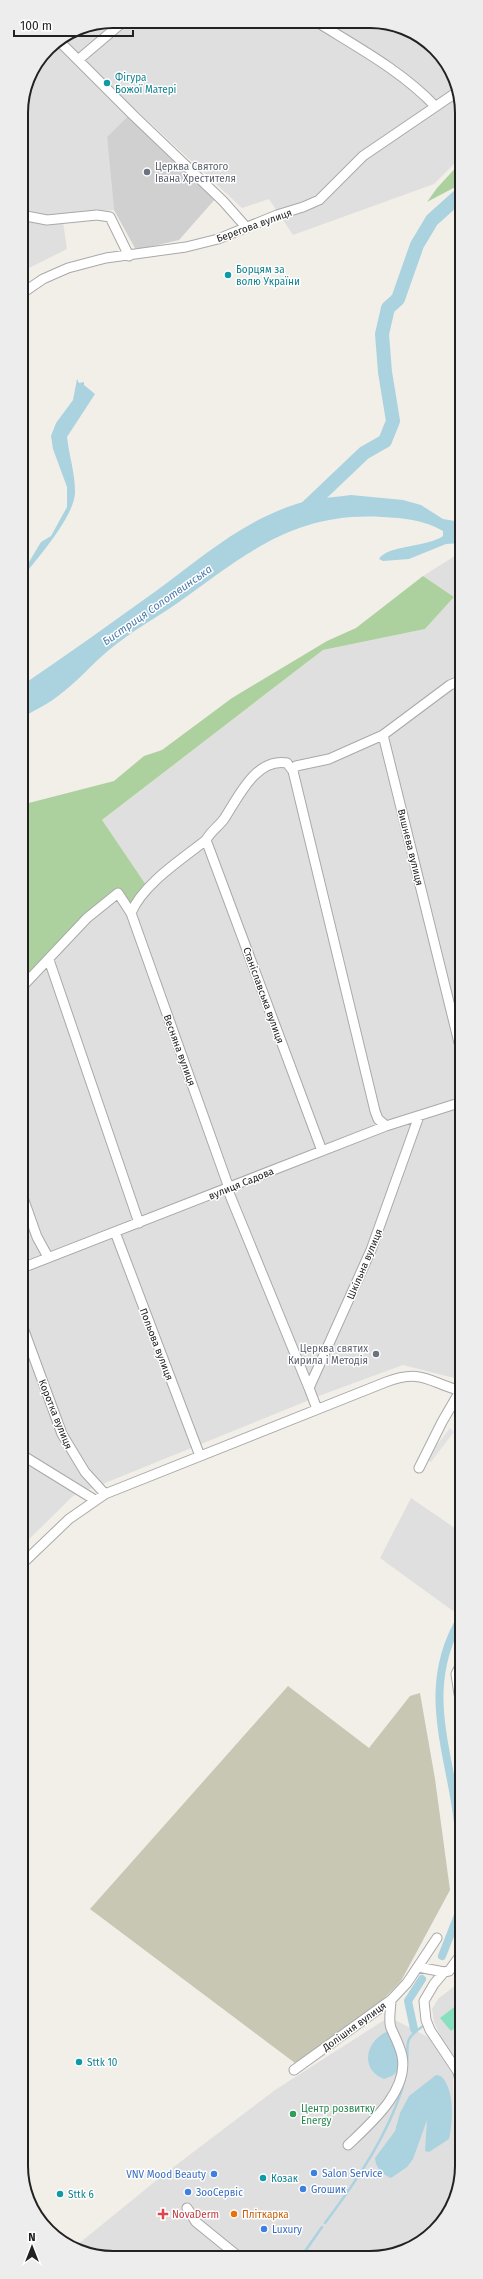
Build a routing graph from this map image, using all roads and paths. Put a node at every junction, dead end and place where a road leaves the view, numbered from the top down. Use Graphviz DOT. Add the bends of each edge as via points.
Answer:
graph roads {
  1 [pos="116,28"];
  2 [pos="327,28"];
  3 [pos="63,45"];
  4 [pos="78,60"];
  5 [pos="453,95"];
  6 [pos="435,106"];
  7 [pos="28,216"];
  8 [pos="246,227"];
  9 [pos="129,256"];
  10 [pos="28,289"];
  11 [pos="455,683"];
  12 [pos="383,736"];
  13 [pos="293,771"];
  14 [pos="206,840"];
  15 [pos="130,913"];
  16 [pos="48,960"];
  17 [pos="28,981"];
  18 [pos="455,1027"];
  19 [pos="455,1104"];
  20 [pos="419,1116"];
  21 [pos="386,1126"];
  22 [pos="322,1150"];
  23 [pos="228,1188"];
  24 [pos="28,1210"];
  25 [pos="139,1223"];
  26 [pos="115,1232"];
  27 [pos="48,1257"];
  28 [pos="28,1265"];
  29 [pos="28,1341"];
  30 [pos="309,1388"];
  31 [pos="455,1390"];
  32 [pos="455,1401"];
  33 [pos="317,1409"];
  34 [pos="200,1456"];
  35 [pos="28,1459"];
  36 [pos="419,1468"];
  37 [pos="105,1494"];
  38 [pos="95,1500"];
  39 [pos="28,1558"];
  40 [pos="437,1938"];
  41 [pos="455,1962"];
  42 [pos="418,1967"];
  43 [pos="455,1967"];
  44 [pos="447,1972"];
  45 [pos="391,2000"];
  46 [pos="455,2068"];
  47 [pos="294,2070"];
  48 [pos="348,2145"];
  49 [pos="186,2208"];
  50 [pos="232,2251"];
  1 -- 4 [label="street"];
  2 -- 6 [label="street" via="363,50"];
  3 -- 4 [label="street"];
  4 -- 8 [label="street" via="223,201"];
  5 -- 6 [label="street, Берегова вулиця"];
  6 -- 8 [label="street, Берегова вулиця" via="363,156 319,200"];
  7 -- 9 [label="street" via="47,220 96,215 110,217"];
  8 -- 9 [label="street, Берегова вулиця" via="218,239 186,247"];
  9 -- 10 [label="street, Берегова вулиця" via="106,258 68,268 43,279"];
  11 -- 12 [label="street"];
  12 -- 13 [label="street" via="328,759 296,766"];
  12 -- 18 [label="street, Вишнева вулиця"];
  13 -- 14 [label="street" via="287,763 280,762 268,766 252,778"];
  13 -- 21 [label="street" via="375,1111 378,1119"];
  14 -- 15 [label="street" via="148,888 135,902"];
  14 -- 22 [label="street, Станіславська вулиця"];
  15 -- 16 [label="street, Весняна вулиця" via="118,893 87,918"];
  15 -- 23 [label="street, Весняна вулиця"];
  16 -- 17 [label="street"];
  16 -- 25 [label="street"];
  19 -- 20 [label="street, вулиця Садова"];
  20 -- 21 [label="street, вулиця Садова"];
  20 -- 30 [label="street, Шкільна вулиця" via="371,1250"];
  21 -- 22 [label="street, вулиця Садова"];
  22 -- 23 [label="street, вулиця Садова"];
  23 -- 25 [label="street, вулиця Садова"];
  23 -- 30 [label="street, Весняна вулиця"];
  24 -- 27 [label="street" via="37,1237"];
  25 -- 26 [label="street, вулиця Садова"];
  26 -- 27 [label="street, вулиця Садова"];
  26 -- 34 [label="street, Польова вулиця"];
  27 -- 28 [label="street, вулиця Садова"];
  29 -- 37 [label="street, Коротка вулиця" via="62,1434 85,1472"];
  30 -- 33 [label="street"];
  31 -- 33 [label="street" via="413,1375 400,1377"];
  32 -- 36 [label="street"];
  33 -- 34 [label="street"];
  34 -- 37 [label="street"];
  35 -- 38 [label="street"];
  37 -- 38 [label="street"];
  38 -- 39 [label="street" via="69,1518"];
  40 -- 42 [label="street, Долішня вулиця"];
  41 -- 44 [label="street"];
  42 -- 44 [label="street"];
  42 -- 45 [label="street, Долішня вулиця"];
  43 -- 44 [label="street"];
  44 -- 46 [label="street" via="434,1984 424,2001 430,2030"];
  45 -- 47 [label="street, Долішня вулиця"];
  45 -- 48 [label="street" via="390,2027 396,2035 402,2058 399,2086 377,2118"];
  49 -- 50 [label="street" via="196,2222"];
}
